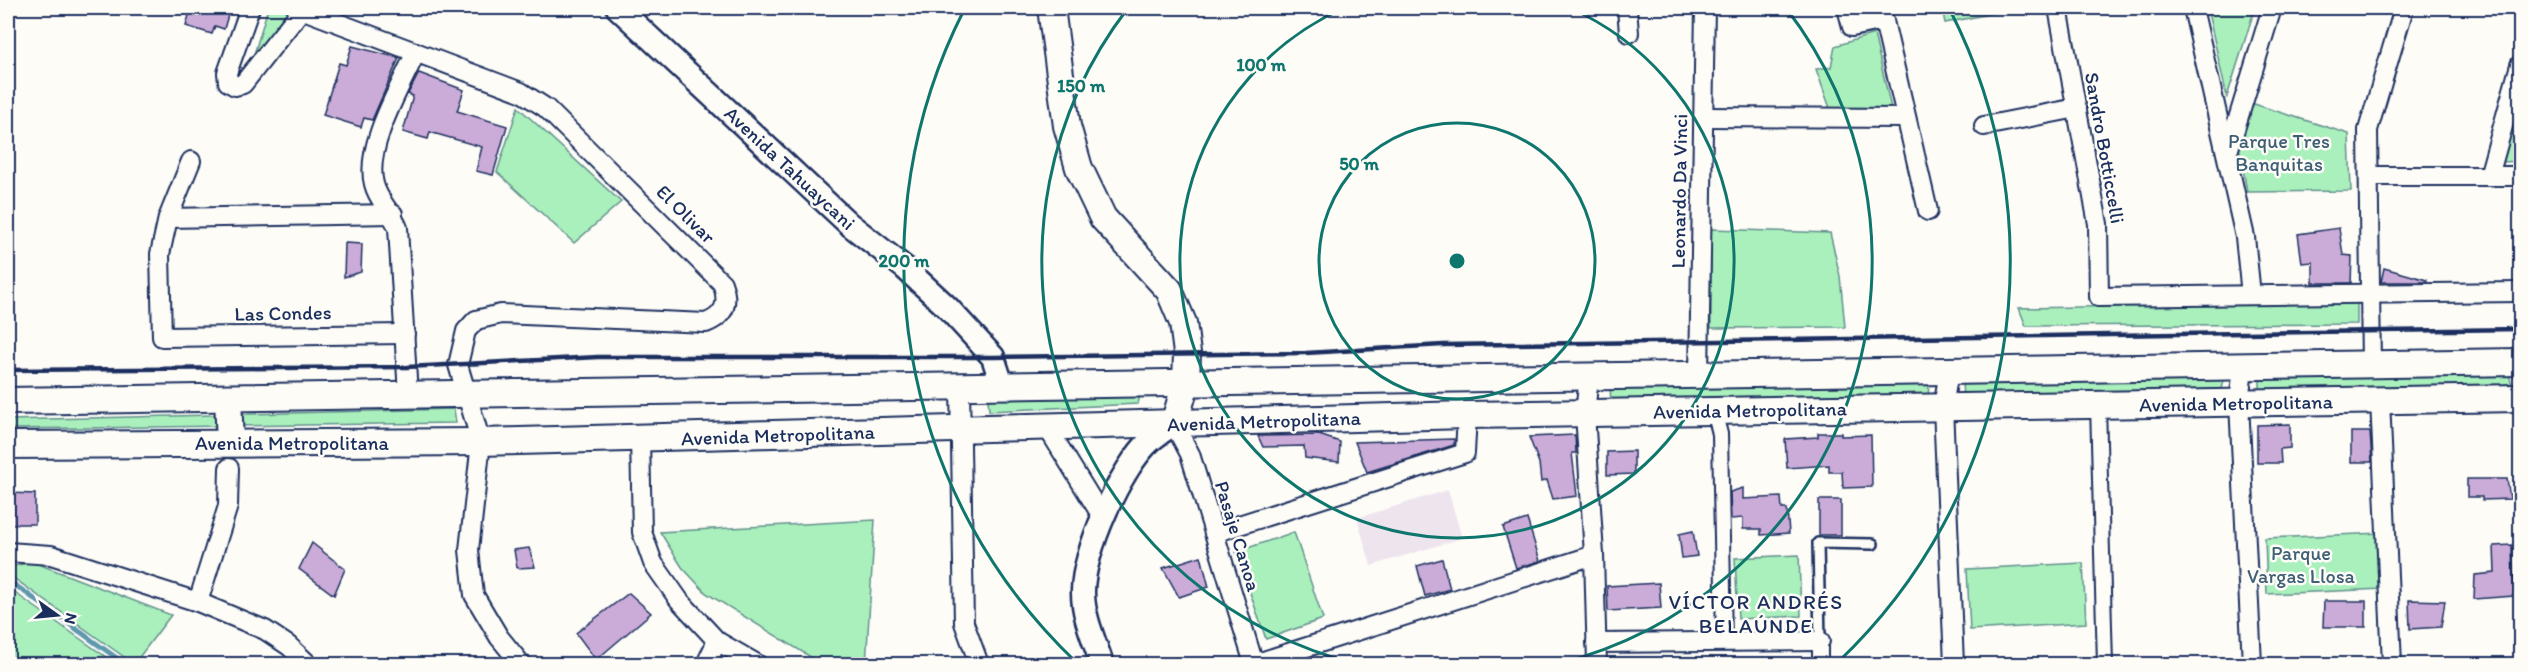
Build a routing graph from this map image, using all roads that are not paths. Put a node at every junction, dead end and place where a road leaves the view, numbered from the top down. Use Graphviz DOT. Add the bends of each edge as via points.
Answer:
graph roads {
  1 [pos="250,8"];
  2 [pos="302,8"];
  3 [pos="618,8"];
  4 [pos="1051,8"];
  5 [pos="1628,8"];
  6 [pos="1705,8"];
  7 [pos="1847,8"];
  8 [pos="2058,8"];
  9 [pos="2193,8"];
  10 [pos="2272,8"];
  11 [pos="2404,8"];
  12 [pos="1883,14"];
  13 [pos="1629,33"];
  14 [pos="416,52"];
  15 [pos="2520,65"];
  16 [pos="2076,108"];
  17 [pos="1703,117"];
  18 [pos="1906,118"];
  19 [pos="1984,126"];
  20 [pos="2227,157"];
  21 [pos="191,161"];
  22 [pos="2369,176"];
  23 [pos="2489,176"];
  24 [pos="2520,176"];
  25 [pos="1928,211"];
  26 [pos="393,213"];
  27 [pos="168,218"];
  28 [pos="2520,292"];
  29 [pos="2371,294"];
  30 [pos="2251,295"];
  31 [pos="405,334"];
  32 [pos="2520,362"];
  33 [pos="2372,365"];
  34 [pos="2243,367"];
  35 [pos="1949,371"];
  36 [pos="1699,375"];
  37 [pos="1589,377"];
  38 [pos="1186,383"];
  39 [pos="1002,385"];
  40 [pos="960,386"];
  41 [pos="468,394"];
  42 [pos="408,395"];
  43 [pos="228,398"];
  44 [pos="2520,398"];
  45 [pos="2380,400"];
  46 [pos="8,401"];
  47 [pos="2239,403"];
  48 [pos="2098,405"];
  49 [pos="1943,407"];
  50 [pos="1714,411"];
  51 [pos="1585,413"];
  52 [pos="1467,415"];
  53 [pos="1174,424"];
  54 [pos="1047,428"];
  55 [pos="962,430"];
  56 [pos="640,438"];
  57 [pos="481,442"];
  58 [pos="8,445"];
  59 [pos="230,455"];
  60 [pos="1103,518"];
  61 [pos="1214,534"];
  62 [pos="1873,544"];
  63 [pos="9,552"];
  64 [pos="1594,555"];
  65 [pos="198,602"];
  66 [pos="717,641"];
  67 [pos="1724,641"];
  68 [pos="1820,641"];
  69 [pos="1596,643"];
  70 [pos="308,664"];
  71 [pos="521,664"];
  72 [pos="706,664"];
  73 [pos="757,664"];
  74 [pos="979,664"];
  75 [pos="1102,664"];
  76 [pos="1254,664"];
  77 [pos="1597,664"];
  78 [pos="1820,664"];
  79 [pos="1954,664"];
  80 [pos="2105,664"];
  81 [pos="2252,664"];
  82 [pos="2392,664"];
  1 -- 2 [label="street" via="227,73 228,82 235,86 243,84"];
  2 -- 14 [label="street, El Olivar"];
  3 -- 39 [label="street, Avenida Tahuaycani" via="849,224 947,307 993,357"];
  4 -- 38 [label="main road" via="1067,126 1079,168 1103,218 1169,290 1183,323 1188,353"];
  5 -- 13 [label="street"];
  6 -- 17 [label="street, Leonardo Da Vinci"];
  7 -- 12 [label="street" via="1852,27"];
  8 -- 16 [label="street, Sandro Botticcelli"];
  9 -- 20 [label="street"];
  10 -- 20 [label="street"];
  11 -- 22 [label="street" via="2368,130"];
  12 -- 18 [label="street"];
  14 -- 26 [label="street" via="377,141 373,162 373,183"];
  14 -- 41 [label="street, El Olivar" via="521,92 546,108 722,283 727,295 718,318 706,323 501,314 476,320 466,331 458,365"];
  15 -- 23 [label="street"];
  16 -- 19 [label="street"];
  16 -- 30 [label="street, Sandro Botticcelli" via="2098,224 2099,297"];
  17 -- 18 [label="street"];
  17 -- 36 [label="street, Leonardo Da Vinci"];
  18 -- 25 [label="street"];
  20 -- 30 [label="street" via="2245,237"];
  21 -- 27 [label="street"];
  22 -- 23 [label="street"];
  22 -- 29 [label="street"];
  23 -- 24 [label="street"];
  26 -- 27 [label="street"];
  26 -- 31 [label="street" via="398,228"];
  27 -- 31 [label="street, Las Condes" via="160,254 162,337"];
  28 -- 29 [label="street"];
  29 -- 30 [label="street"];
  29 -- 33 [label="street"];
  31 -- 42 [label="street"];
  32 -- 33 [label="main road, Avenida Metropolitana"];
  33 -- 34 [label="main road, Avenida Metropolitana"];
  34 -- 35 [label="main road, Avenida Metropolitana"];
  34 -- 47 [label="street"];
  35 -- 36 [label="main road, Avenida Metropolitana"];
  35 -- 49 [label="street"];
  36 -- 37 [label="main road, Avenida Metropolitana"];
  37 -- 38 [label="main road, Avenida Metropolitana"];
  37 -- 51 [label="street"];
  38 -- 39 [label="main road, Avenida Metropolitana"];
  38 -- 53 [label="main road"];
  39 -- 40 [label="main road, Avenida Metropolitana"];
  40 -- 41 [label="main road, Avenida Metropolitana"];
  40 -- 55 [label="street"];
  41 -- 42 [label="main road, Avenida Metropolitana"];
  41 -- 57 [label="street, El Olivar"];
  42 -- 43 [label="main road, Avenida Metropolitana"];
  43 -- 46 [label="main road, Avenida Metropolitana"];
  43 -- 59 [label="main road"];
  44 -- 45 [label="main road, Avenida Metropolitana"];
  45 -- 47 [label="main road, Avenida Metropolitana"];
  45 -- 82 [label="street"];
  47 -- 48 [label="main road, Avenida Metropolitana"];
  47 -- 81 [label="street"];
  48 -- 49 [label="main road, Avenida Metropolitana"];
  48 -- 80 [label="street"];
  49 -- 50 [label="main road, Avenida Metropolitana"];
  49 -- 79 [label="street"];
  50 -- 51 [label="main road, Avenida Metropolitana"];
  50 -- 67 [label="street" via="1720,434"];
  51 -- 52 [label="main road, Avenida Metropolitana"];
  51 -- 64 [label="street"];
  52 -- 53 [label="main road, Avenida Metropolitana"];
  52 -- 61 [label="street" via="1465,453"];
  53 -- 54 [label="main road, Avenida Metropolitana"];
  53 -- 60 [label="street" via="1150,441 1124,476"];
  53 -- 61 [label="street, Pasaje Canoa" via="1190,454"];
  54 -- 55 [label="main road, Avenida Metropolitana"];
  54 -- 60 [label="street"];
  55 -- 56 [label="main road, Avenida Metropolitana"];
  55 -- 74 [label="street" via="964,623"];
  56 -- 57 [label="main road, Avenida Metropolitana"];
  56 -- 66 [label="street" via="642,532 647,548 679,600"];
  57 -- 59 [label="main road, Avenida Metropolitana"];
  57 -- 71 [label="street" via="469,550 474,595"];
  58 -- 59 [label="main road, Avenida Metropolitana"];
  59 -- 65 [label="street" via="228,506"];
  60 -- 75 [label="street" via="1084,574 1082,595"];
  61 -- 76 [label="street, Pasaje Canoa"];
  62 -- 68 [label="lane" via="1818,543"];
  63 -- 65 [label="street" via="51,555"];
  64 -- 69 [label="street"];
  64 -- 76 [label="street"];
  65 -- 70 [label="street" via="265,630"];
  66 -- 72 [label="street"];
  66 -- 73 [label="street"];
  67 -- 68 [label="street"];
  67 -- 69 [label="street"];
  68 -- 78 [label="street"];
  69 -- 77 [label="street"];
}
